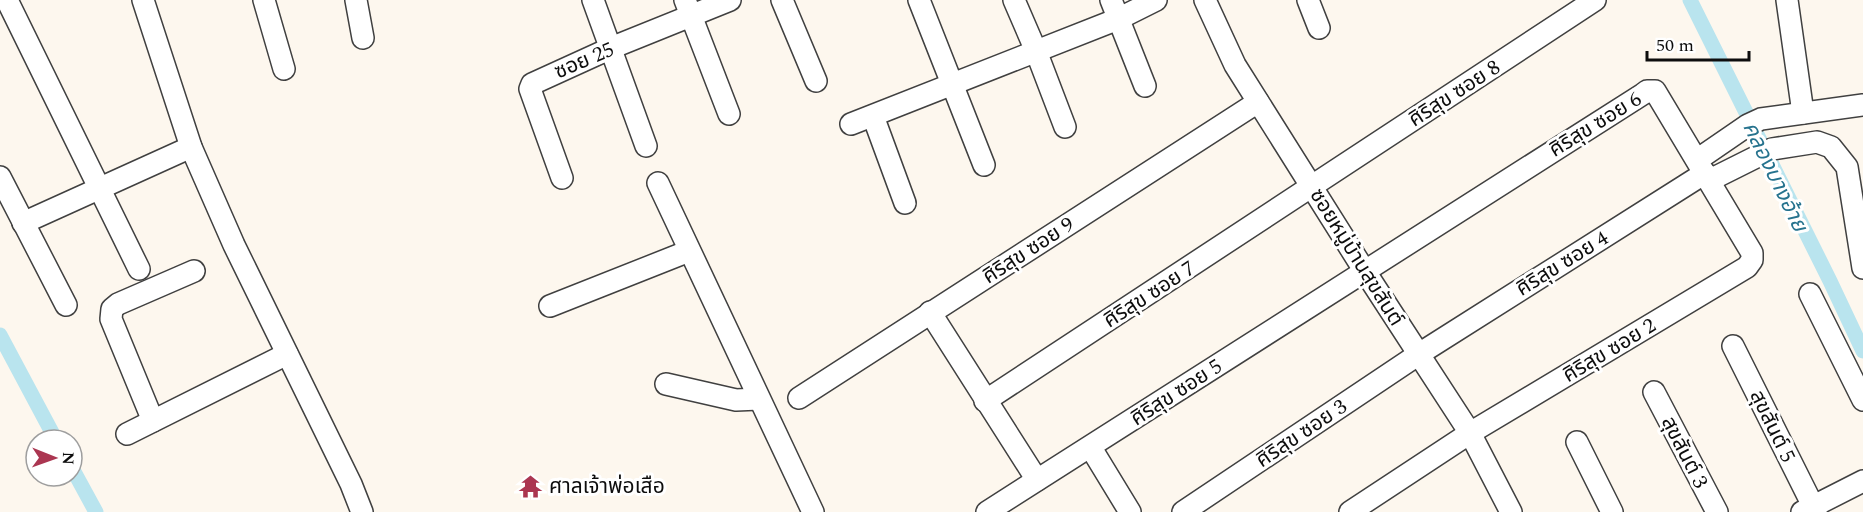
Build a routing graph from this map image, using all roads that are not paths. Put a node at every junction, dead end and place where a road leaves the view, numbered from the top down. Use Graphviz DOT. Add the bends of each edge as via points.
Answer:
graph roads {
  1 [pos="7,0"];
  2 [pos="143,0"];
  3 [pos="264,0"];
  4 [pos="356,0"];
  5 [pos="593,0"];
  6 [pos="730,0"];
  7 [pos="782,0"];
  8 [pos="919,0"];
  9 [pos="1014,0"];
  10 [pos="1156,0"];
  11 [pos="1205,0"];
  12 [pos="1308,0"];
  13 [pos="1595,0"];
  14 [pos="1787,0"];
  15 [pos="688,8"];
  16 [pos="1114,9"];
  17 [pos="1319,28"];
  18 [pos="363,38"];
  19 [pos="611,48"];
  20 [pos="1036,51"];
  21 [pos="285,69"];
  22 [pos="816,81"];
  23 [pos="952,84"];
  24 [pos="1145,86"];
  25 [pos="1258,102"];
  26 [pos="1863,105"];
  27 [pos="1803,113"];
  28 [pos="729,114"];
  29 [pos="873,116"];
  30 [pos="851,124"];
  31 [pos="1065,127"];
  32 [pos="645,146"];
  33 [pos="191,147"];
  34 [pos="984,165"];
  35 [pos="1704,171"];
  36 [pos="0,177"];
  37 [pos="562,178"];
  38 [pos="658,183"];
  39 [pos="1312,186"];
  40 [pos="101,189"];
  41 [pos="905,203"];
  42 [pos="1859,219"];
  43 [pos="23,224"];
  44 [pos="689,251"];
  45 [pos="1747,267"];
  46 [pos="1863,268"];
  47 [pos="139,269"];
  48 [pos="1364,270"];
  49 [pos="194,271"];
  50 [pos="1810,294"];
  51 [pos="66,305"];
  52 [pos="550,306"];
  53 [pos="930,312"];
  54 [pos="1733,346"];
  55 [pos="287,354"];
  56 [pos="1419,354"];
  57 [pos="666,384"];
  58 [pos="1654,392"];
  59 [pos="799,398"];
  60 [pos="759,399"];
  61 [pos="1863,400"];
  62 [pos="986,401"];
  63 [pos="153,421"];
  64 [pos="1470,433"];
  65 [pos="127,434"];
  66 [pos="1576,442"];
  67 [pos="1090,448"];
  68 [pos="1037,480"];
  69 [pos="1863,481"];
  70 [pos="1810,510"];
  71 [pos="362,512"];
  72 [pos="813,512"];
  73 [pos="987,512"];
  74 [pos="1130,512"];
  75 [pos="1184,512"];
  76 [pos="1350,512"];
  77 [pos="1511,512"];
  78 [pos="1612,512"];
  79 [pos="1717,512"];
  1 -- 40 [label="street"];
  2 -- 33 [label="street"];
  3 -- 21 [label="street"];
  4 -- 18 [label="street"];
  5 -- 19 [label="street"];
  6 -- 15 [label="street, ซอย 25"];
  7 -- 22 [label="street"];
  8 -- 23 [label="street"];
  9 -- 20 [label="street"];
  10 -- 16 [label="street"];
  11 -- 25 [label="street, ซอยหมู่บ้านสุขสันต์" via="1235,65"];
  12 -- 17 [label="street"];
  13 -- 39 [label="street, ศิริสุข ซอย 8"];
  14 -- 27 [label="street"];
  15 -- 19 [label="street, ซอย 25"];
  15 -- 28 [label="street"];
  16 -- 20 [label="street"];
  16 -- 24 [label="street"];
  19 -- 32 [label="street"];
  19 -- 37 [label="street, ซอย 25" via="530,86"];
  20 -- 23 [label="street"];
  20 -- 31 [label="street"];
  23 -- 29 [label="street"];
  23 -- 34 [label="street"];
  25 -- 39 [label="street, ซอยหมู่บ้านสุขสันต์"];
  25 -- 53 [label="street, ศิริสุข ซอย 9"];
  26 -- 27 [label="street"];
  27 -- 35 [label="street" via="1761,119 1732,136"];
  29 -- 30 [label="street"];
  29 -- 41 [label="street"];
  33 -- 40 [label="street"];
  33 -- 55 [label="street"];
  35 -- 42 [label="street" via="1739,166 1772,149 1817,142 1831,147 1847,167"];
  35 -- 45 [label="street, ศิริสุข ซอย 6" via="1752,253"];
  35 -- 48 [label="street, ศิริสุข ซอย 6" via="1657,93 1647,91"];
  35 -- 56 [label="street, ศิริสุข ซอย 4"];
  36 -- 43 [label="street"];
  38 -- 44 [label="street"];
  39 -- 48 [label="street, ซอยหมู่บ้านสุขสันต์"];
  39 -- 62 [label="street, ศิริสุข ซอย 7"];
  40 -- 43 [label="street"];
  40 -- 47 [label="street"];
  42 -- 46 [label="street"];
  43 -- 51 [label="street"];
  44 -- 52 [label="street"];
  44 -- 60 [label="street"];
  45 -- 64 [label="street, ศิริสุข ซอย 2"];
  48 -- 56 [label="street, ซอยหมู่บ้านสุขสันต์"];
  48 -- 67 [label="street, ศิริสุข ซอย 5"];
  49 -- 63 [label="street" via="112,309 111,319"];
  50 -- 61 [label="street"];
  53 -- 59 [label="street, ศิริสุข ซอย 9"];
  53 -- 62 [label="street"];
  54 -- 70 [label="street, สุขสันต์ 5"];
  55 -- 63 [label="street"];
  55 -- 71 [label="street"];
  56 -- 64 [label="street, ซอยหมู่บ้านสุขสันต์"];
  56 -- 75 [label="street, ศิริสุข ซอย 3"];
  57 -- 60 [label="street" via="736,400"];
  58 -- 79 [label="street, สุขสันต์ 3"];
  60 -- 72 [label="street"];
  62 -- 68 [label="street"];
  63 -- 65 [label="street"];
  64 -- 76 [label="street, ศิริสุข ซอย 2"];
  64 -- 77 [label="street, ซอยหมู่บ้านสุขสันต์"];
  66 -- 78 [label="street"];
  67 -- 68 [label="street, ศิริสุข ซอย 5"];
  67 -- 74 [label="street"];
  68 -- 73 [label="street, ศิริสุข ซอย 5"];
  69 -- 70 [label="street"];
}
